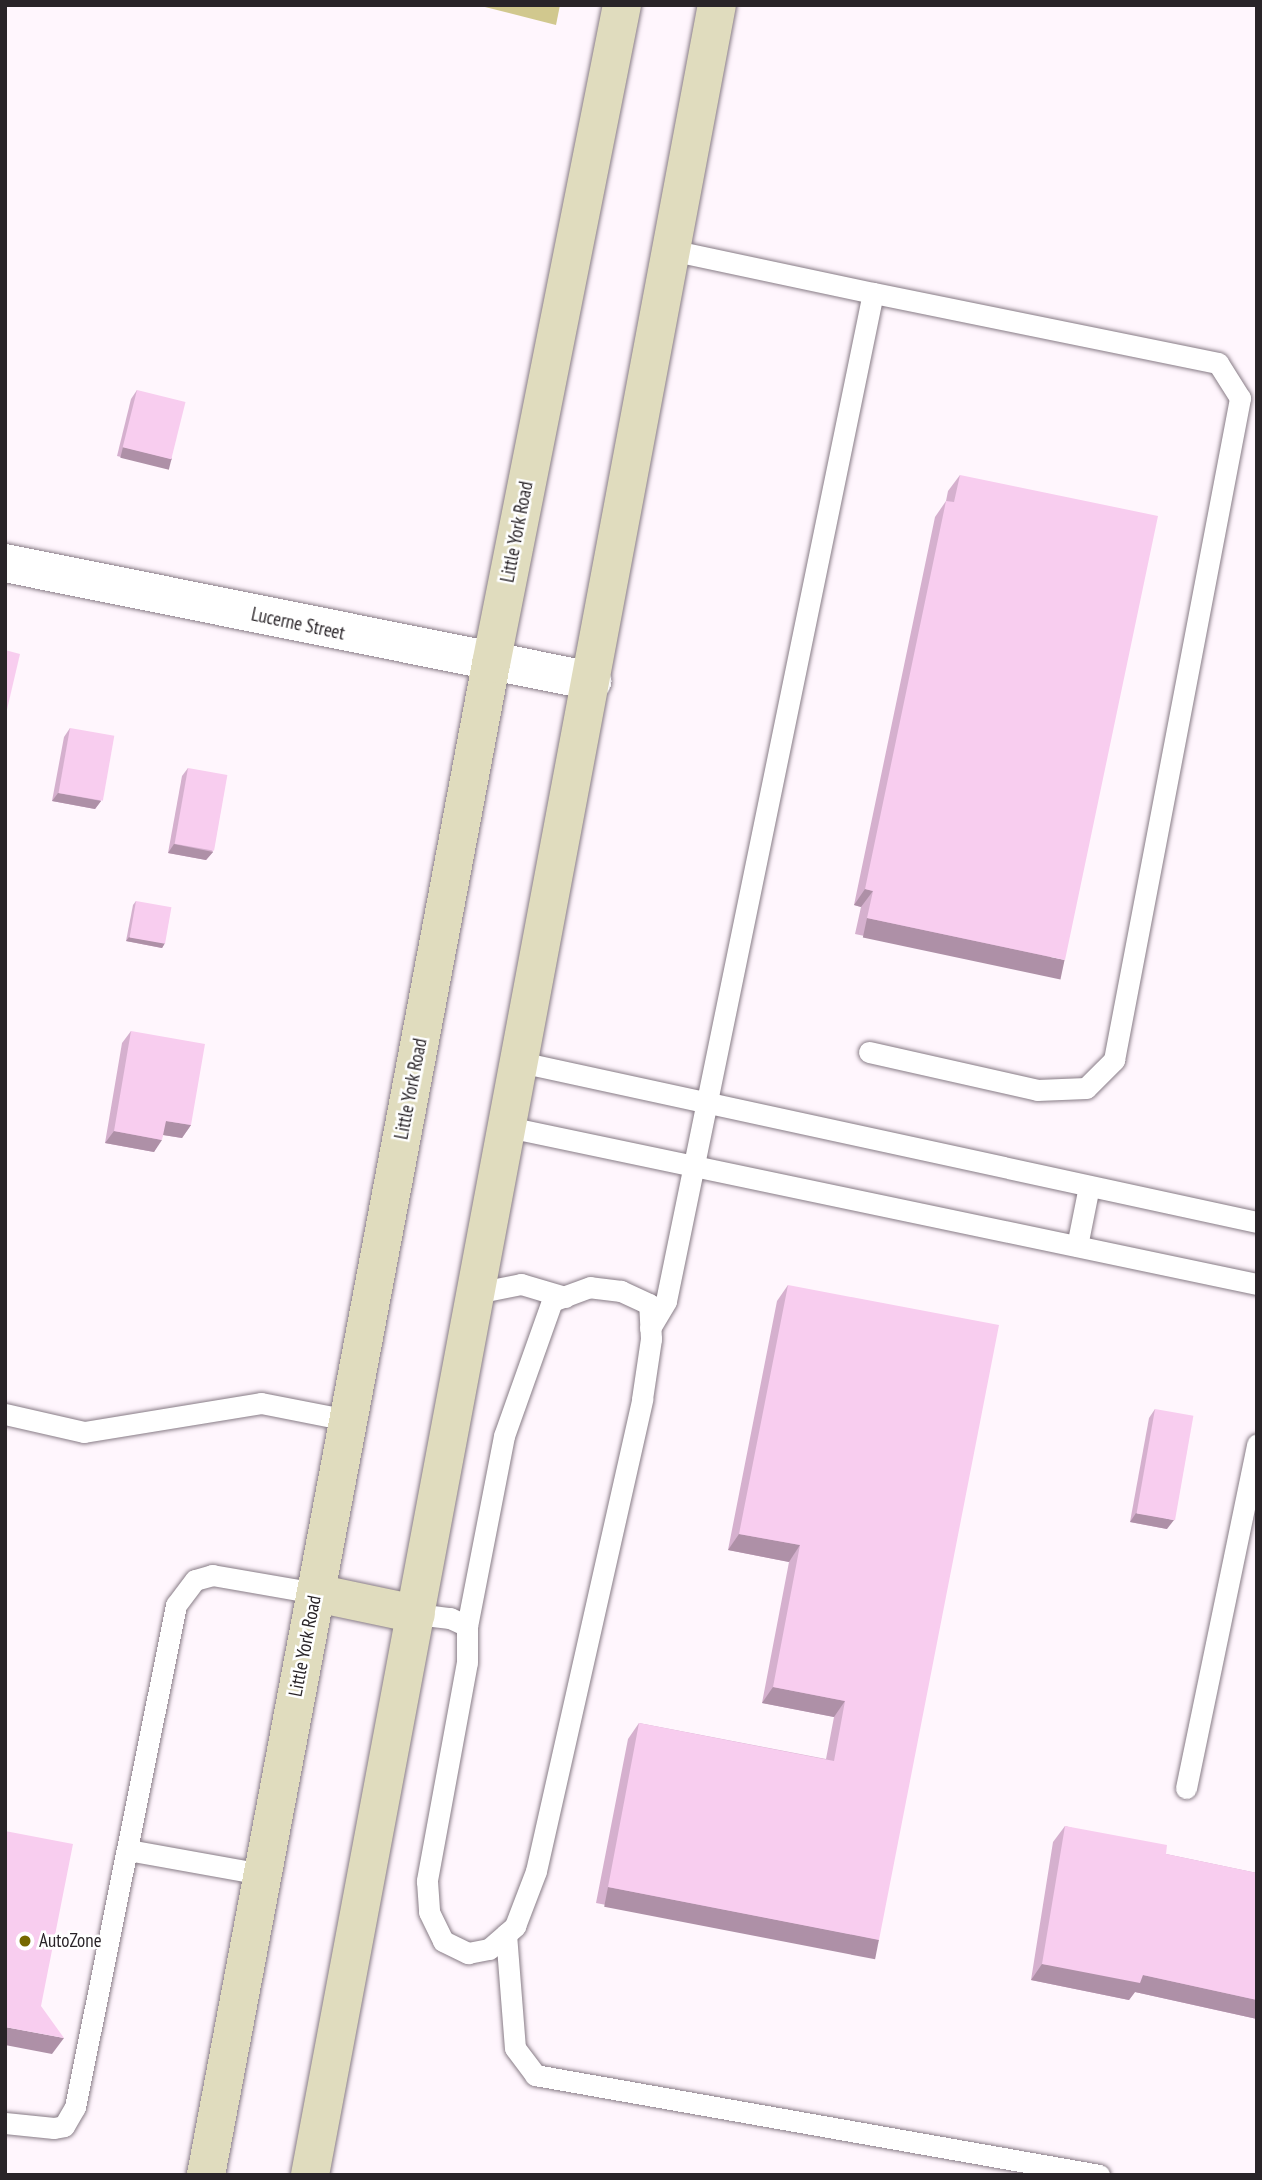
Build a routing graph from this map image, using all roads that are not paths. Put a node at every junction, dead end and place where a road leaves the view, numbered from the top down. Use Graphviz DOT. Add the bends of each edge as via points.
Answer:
graph roads {
  1 [pos="622,5"];
  2 [pos="717,5"];
  3 [pos="671,250"];
  4 [pos="873,293"];
  5 [pos="5,563"];
  6 [pos="491,664"];
  7 [pos="592,681"];
  8 [pos="869,1052"];
  9 [pos="520,1062"];
  10 [pos="706,1104"];
  11 [pos="508,1127"];
  12 [pos="694,1166"];
  13 [pos="1089,1186"];
  14 [pos="1257,1222"];
  15 [pos="1077,1246"];
  16 [pos="1257,1284"];
  17 [pos="476,1293"];
  18 [pos="565,1297"];
  19 [pos="650,1328"];
  20 [pos="5,1414"];
  21 [pos="348,1420"];
  22 [pos="1257,1444"];
  23 [pos="316,1593"];
  24 [pos="416,1614"];
  25 [pos="467,1626"];
  26 [pos="1186,1788"];
  27 [pos="128,1850"];
  28 [pos="262,1874"];
  29 [pos="506,1934"];
  30 [pos="5,2123"];
  31 [pos="1089,2174"];
  32 [pos="206,2175"];
  33 [pos="310,2175"];
  1 -- 6 [label="main road, Little York Road"];
  2 -- 3 [label="main road"];
  3 -- 4 [label="lane"];
  3 -- 7 [label="main road"];
  4 -- 8 [label="lane" via="1218,363 1240,398 1114,1060 1086,1088 1037,1090"];
  4 -- 10 [label="lane"];
  5 -- 6 [label="street, Lucerne Street"];
  6 -- 7 [label="street, Lucerne Street"];
  6 -- 21 [label="main road, Little York Road"];
  7 -- 9 [label="main road"];
  9 -- 10 [label="lane"];
  9 -- 11 [label="main road"];
  10 -- 12 [label="lane"];
  10 -- 13 [label="lane"];
  11 -- 12 [label="lane"];
  11 -- 17 [label="main road"];
  12 -- 15 [label="lane"];
  12 -- 19 [label="lane" via="666,1301"];
  13 -- 14 [label="lane"];
  13 -- 15 [label="lane"];
  15 -- 16 [label="lane"];
  17 -- 18 [label="lane" via="521,1284"];
  17 -- 24 [label="main road"];
  18 -- 19 [label="lane" via="590,1287 621,1291 649,1304"];
  18 -- 25 [label="lane" via="552,1301 503,1436"];
  19 -- 29 [label="lane" via="621,1502 536,1871 515,1926"];
  20 -- 21 [label="lane" via="84,1432 261,1403"];
  21 -- 23 [label="main road, Little York Road"];
  22 -- 26 [label="lane"];
  23 -- 24 [label="main road"];
  23 -- 27 [label="lane" via="212,1575 195,1580 185,1590 166,1645"];
  23 -- 28 [label="main road, Little York Road"];
  24 -- 25 [label="lane" via="450,1618"];
  24 -- 33 [label="main road"];
  25 -- 29 [label="lane" via="465,1673 427,1881 429,1912 443,1941 468,1953 489,1949"];
  27 -- 28 [label="lane"];
  27 -- 30 [label="lane" via="75,2107 64,2126 44,2129"];
  28 -- 32 [label="main road, Little York Road"];
  29 -- 31 [label="lane" via="515,2048 535,2075"];
}
